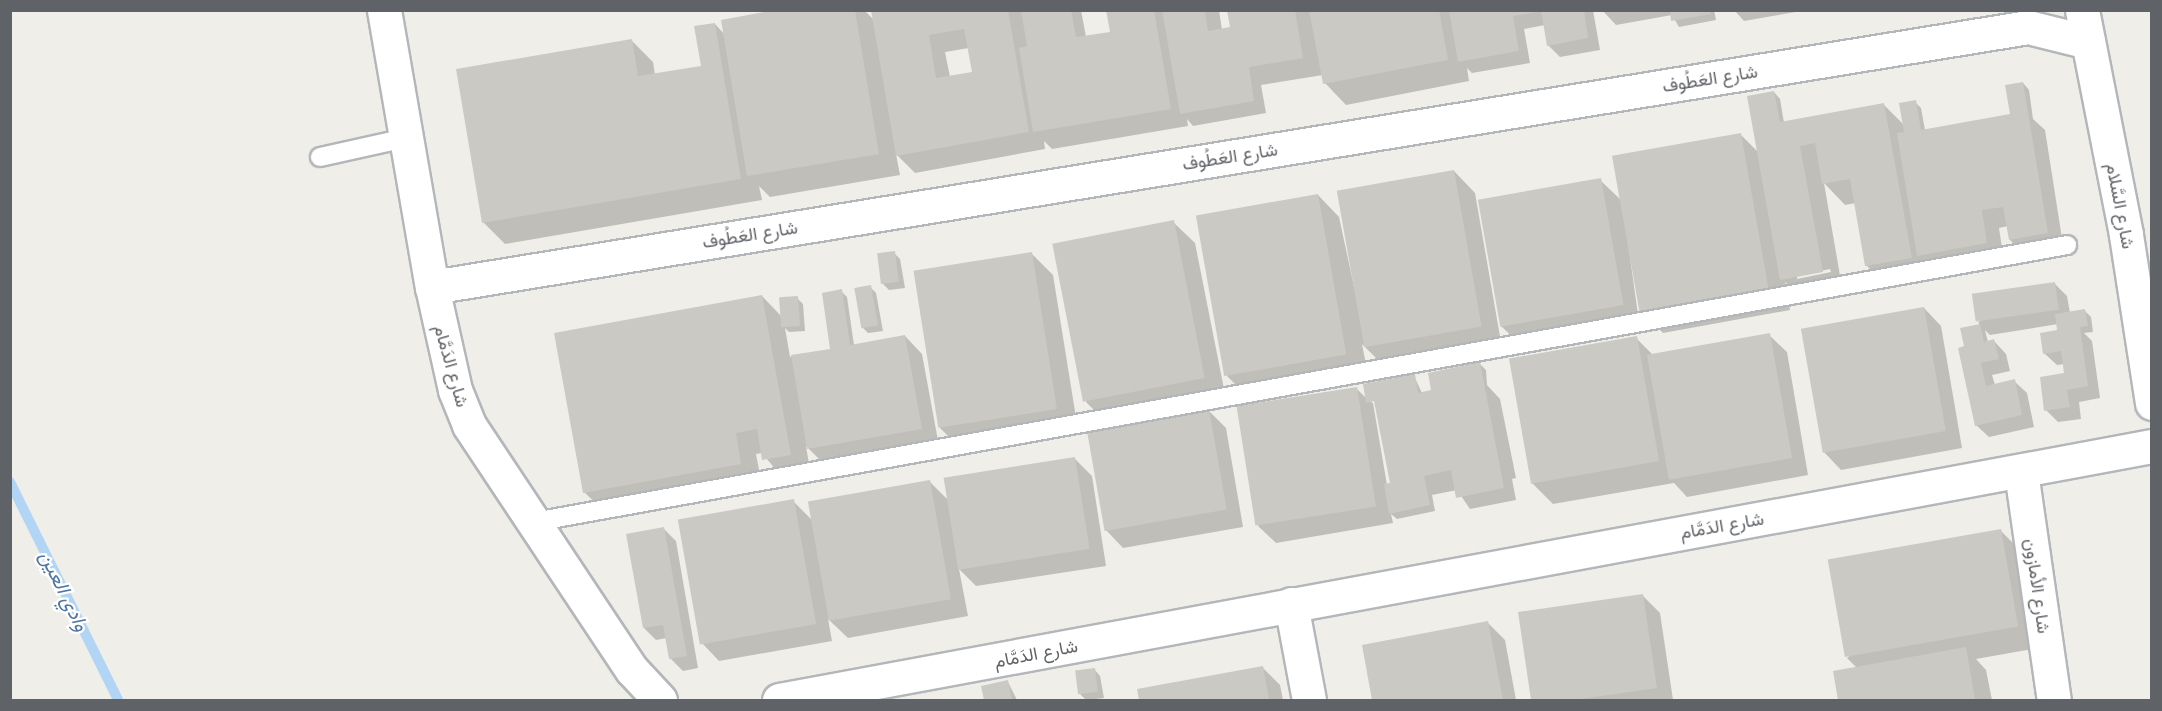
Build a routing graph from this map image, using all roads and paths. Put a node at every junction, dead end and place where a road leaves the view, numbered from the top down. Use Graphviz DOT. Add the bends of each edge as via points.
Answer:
graph roads {
  1 [pos="384,10"];
  2 [pos="2082,10"];
  3 [pos="2034,19"];
  4 [pos="2088,42"];
  5 [pos="406,138"];
  6 [pos="320,157"];
  7 [pos="2067,245"];
  8 [pos="432,287"];
  9 [pos="2151,403"];
  10 [pos="2151,446"];
  11 [pos="2021,472"];
  12 [pos="534,522"];
  13 [pos="1291,604"];
  14 [pos="902,691"];
  15 [pos="660,700"];
  16 [pos="779,700"];
  17 [pos="1309,700"];
  18 [pos="2054,700"];
  1 -- 5 [label="street, شارع الدَمَّام"];
  2 -- 4 [label="street, شارع السَّلام"];
  3 -- 4 [label="street, شارع العَطُوف"];
  3 -- 8 [label="street, شارع العَطُوف"];
  4 -- 9 [label="street, شارع السَّلام" via="2126,235"];
  5 -- 6 [label="lane"];
  5 -- 8 [label="street, شارع الدَمَّام"];
  7 -- 12 [label="lane"];
  8 -- 12 [label="street, شارع الدَمَّام" via="445,356 470,425"];
  10 -- 11 [label="street, شارع الدَمَّام"];
  11 -- 13 [label="street, شارع الدَمَّام"];
  11 -- 18 [label="street, شارع الأمازون"];
  12 -- 15 [label="street, شارع الدَمَّام" via="632,670"];
  13 -- 14 [label="street, شارع الدَمَّام"];
  13 -- 17 [label="street"];
  14 -- 16 [label="street, شارع الدَمَّام"];
}
